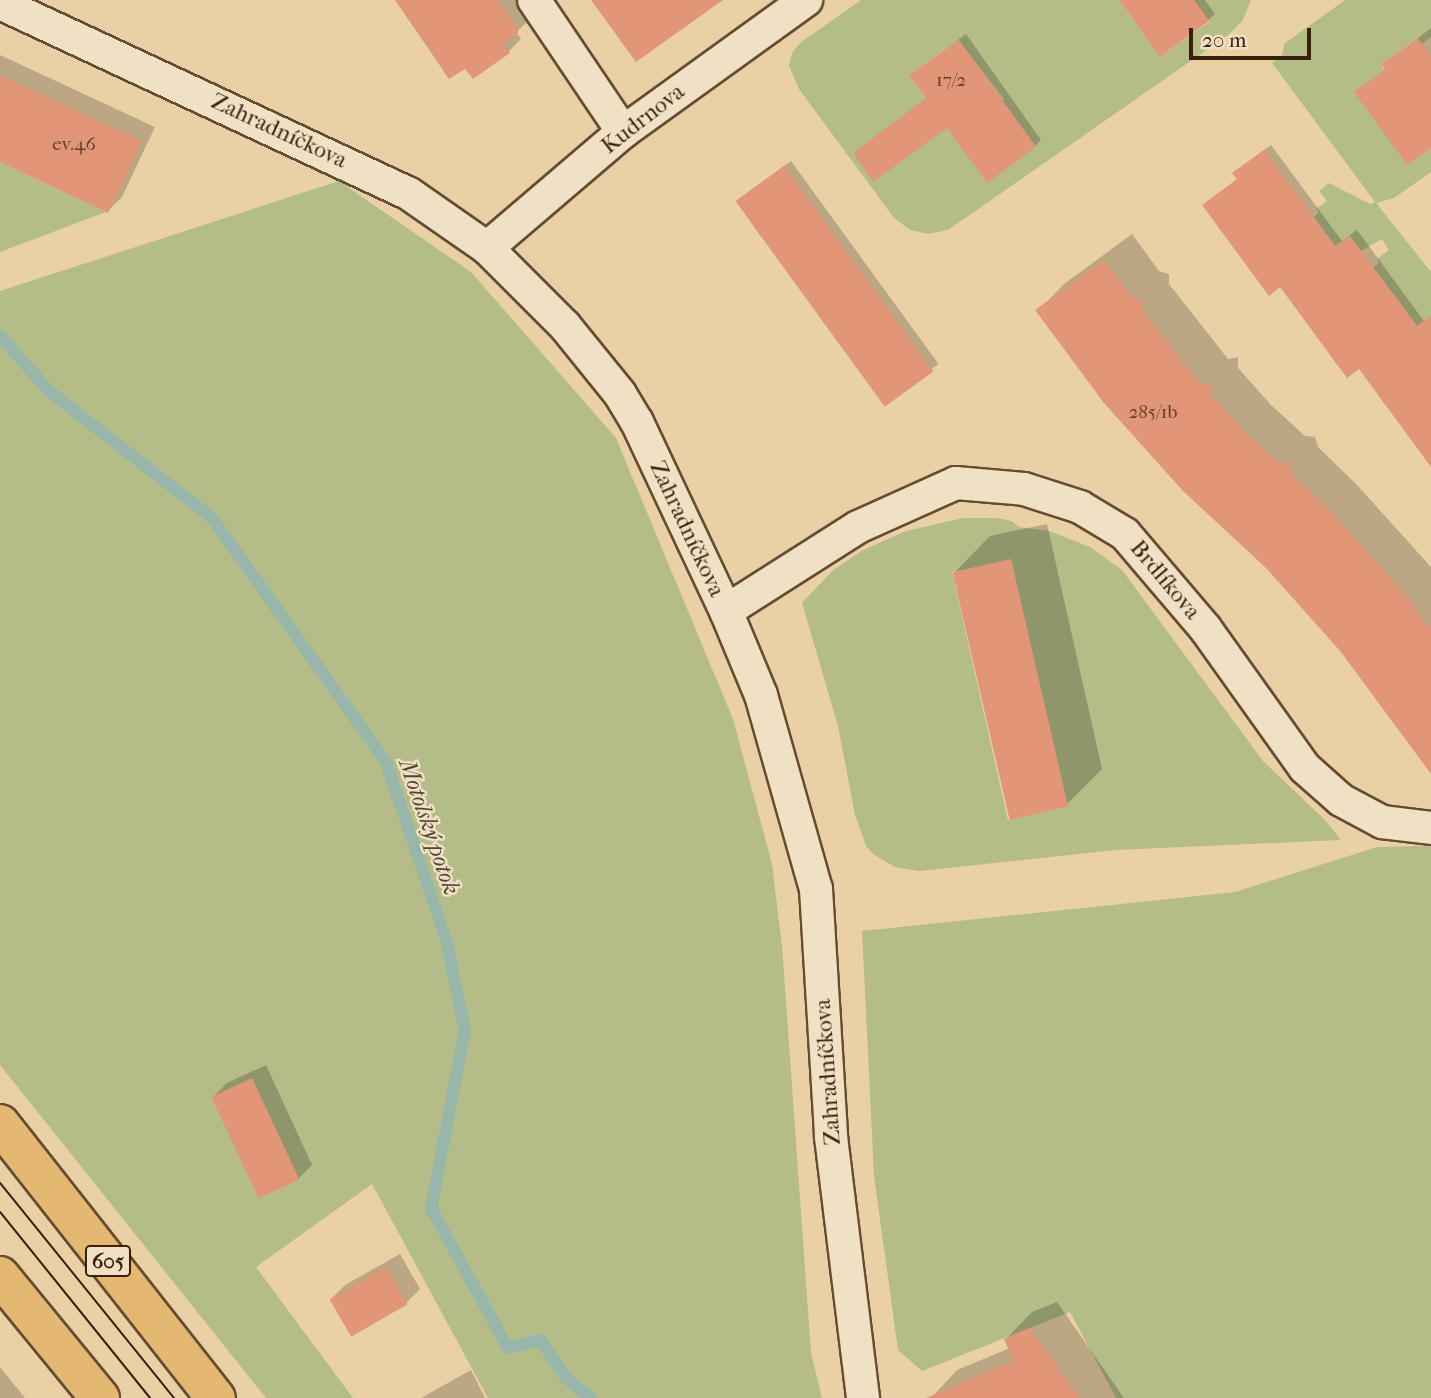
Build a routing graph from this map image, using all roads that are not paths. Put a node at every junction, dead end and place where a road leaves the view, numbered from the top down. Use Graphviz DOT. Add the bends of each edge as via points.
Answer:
graph roads {
  1 [pos="534,0"];
  2 [pos="807,0"];
  3 [pos="0,3"];
  4 [pos="38,10"];
  5 [pos="623,132"];
  6 [pos="487,248"];
  7 [pos="726,611"];
  8 [pos="1431,828"];
  9 [pos="0,1124"];
  10 [pos="0,1276"];
  11 [pos="100,1398"];
  12 [pos="216,1398"];
  13 [pos="863,1398"];
  1 -- 5 [label="street"];
  2 -- 5 [label="street, Kudrnova"];
  3 -- 4 [label="street, Zahradníčkova"];
  4 -- 6 [label="street, Zahradníčkova" via="408,193"];
  5 -- 6 [label="street, Kudrnova"];
  6 -- 7 [label="street, Zahradníčkova" via="565,326 620,394"];
  7 -- 8 [label="street, Brdlíkova" via="858,527 956,483 1024,489 1080,507 1125,534 1205,628 1305,768 1341,800 1382,822"];
  7 -- 13 [label="street, Zahradníčkova" via="761,695 816,889 831,1137"];
  9 -- 12 [label="main road, 605"];
  10 -- 11 [label="main road"];
}
